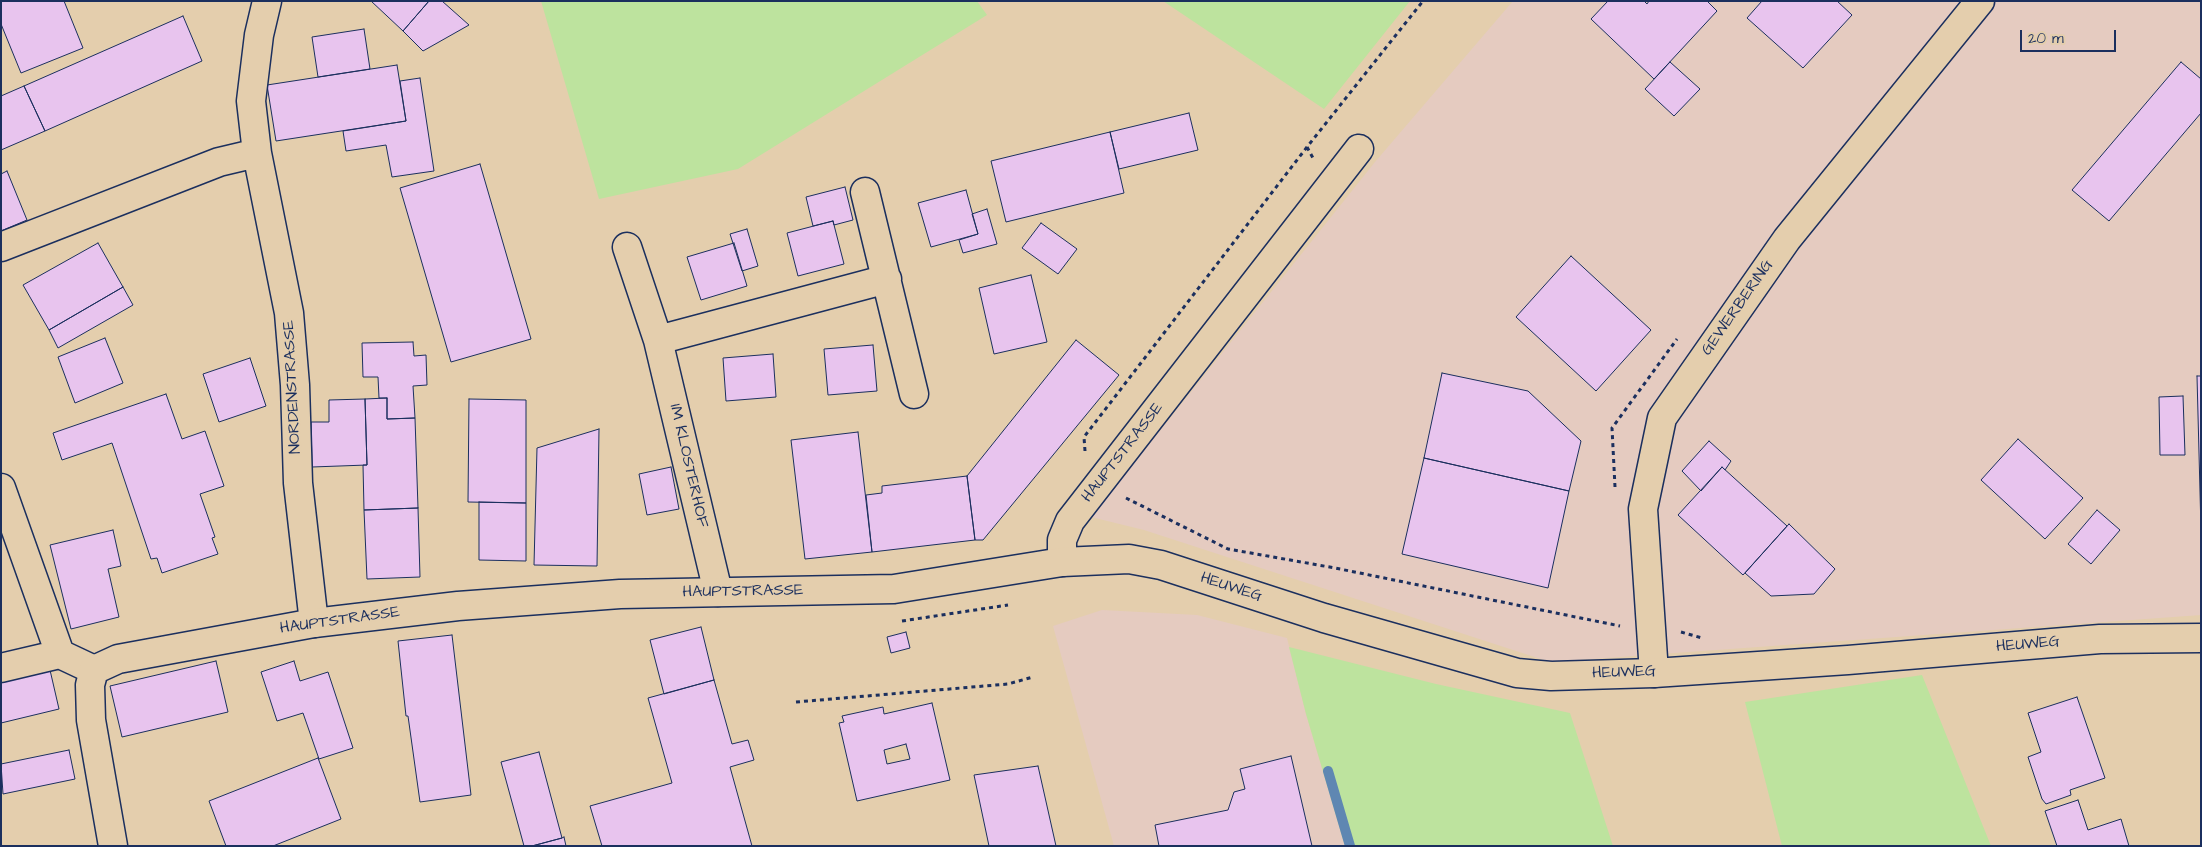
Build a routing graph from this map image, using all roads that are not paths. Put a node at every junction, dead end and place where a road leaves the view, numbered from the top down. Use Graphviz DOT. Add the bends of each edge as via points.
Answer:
graph roads {
  1 [pos="267,1"];
  2 [pos="1980,1"];
  3 [pos="1359,149"];
  4 [pos="256,153"];
  5 [pos="865,192"];
  6 [pos="627,246"];
  7 [pos="1,247"];
  8 [pos="887,280"];
  9 [pos="658,340"];
  10 [pos="914,394"];
  11 [pos="1,488"];
  12 [pos="1062,562"];
  13 [pos="718,592"];
  14 [pos="314,623"];
  15 [pos="2201,638"];
  16 [pos="60,654"];
  17 [pos="1,668"];
  18 [pos="94,670"];
  19 [pos="1654,673"];
  20 [pos="113,846"];
  1 -- 4 [label="street, NORDENSTRASSE" via="259,35 251,101"];
  2 -- 19 [label="street, GEWERBERING" via="1787,239 1662,418 1643,509"];
  3 -- 12 [label="street, HAUPTSTRASSE" via="1070,521 1062,540"];
  4 -- 7 [label="street" via="219,162"];
  4 -- 14 [label="street, NORDENSTRASSE" via="290,313 298,483"];
  5 -- 8 [label="street"];
  6 -- 9 [label="street, IM KLOSTERHOF"];
  8 -- 9 [label="street"];
  8 -- 10 [label="street"];
  9 -- 13 [label="street, IM KLOSTERHOF"];
  11 -- 16 [label="street"];
  12 -- 13 [label="street, HAUPTSTRASSE" via="894,589"];
  12 -- 19 [label="street, HEUWEG" via="1129,559 1161,565 1324,618 1517,673 1551,676"];
  13 -- 14 [label="street, HAUPTSTRASSE" via="612,595 458,606"];
  14 -- 18 [label="street, HAUPTSTRASSE" via="118,659"];
  15 -- 19 [label="street, HEUWEG" via="2091,640"];
  16 -- 17 [label="street"];
  16 -- 18 [label="street"];
  18 -- 20 [label="street" via="90,685 91,720"];
}
